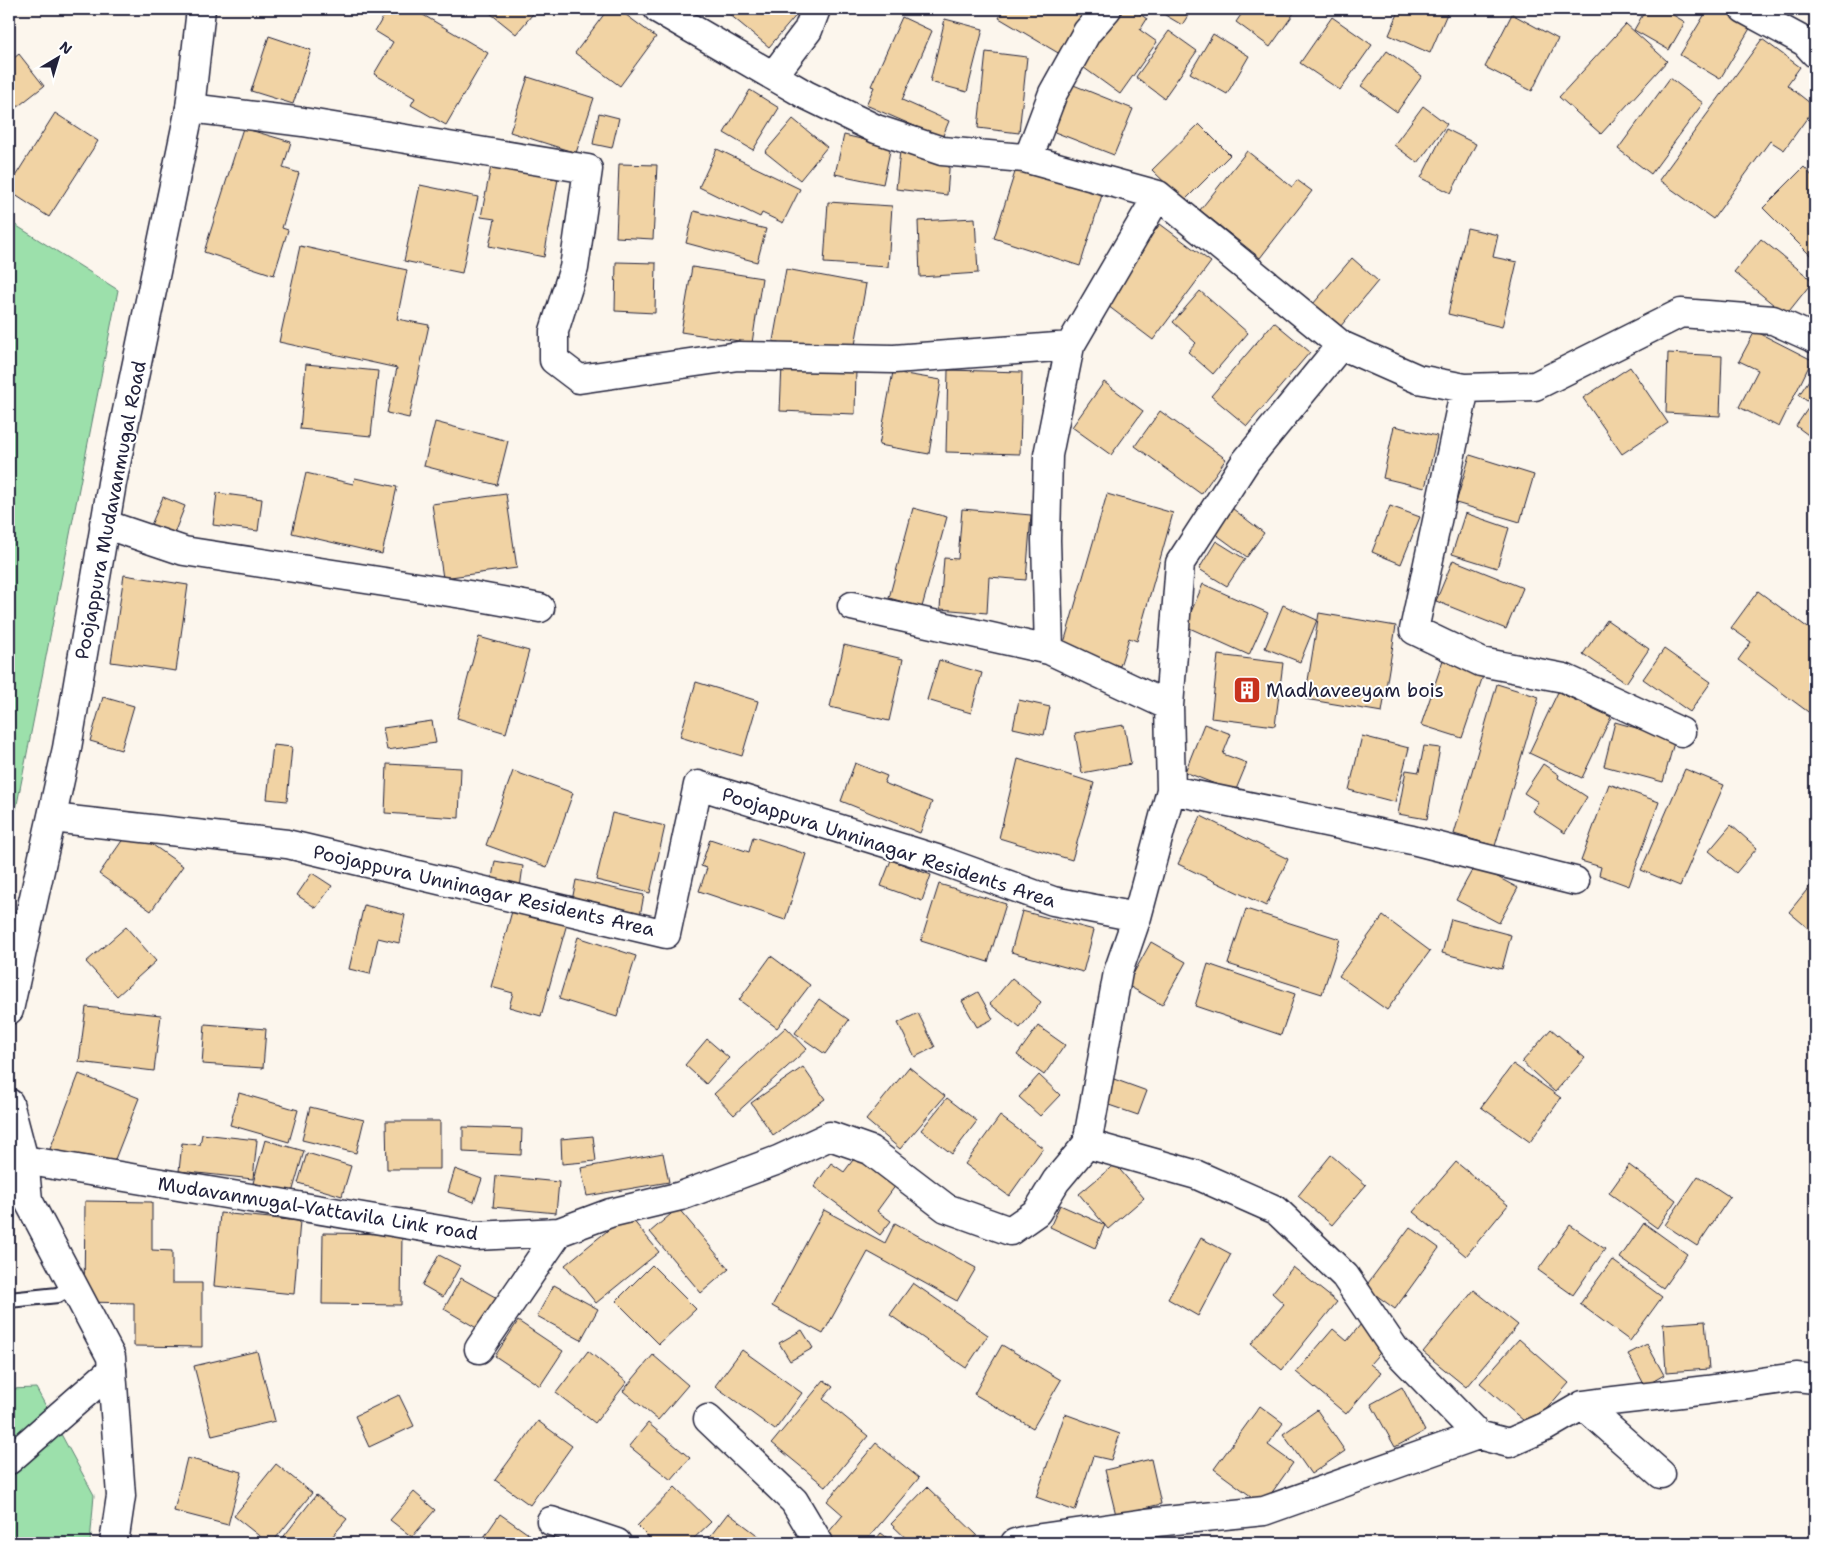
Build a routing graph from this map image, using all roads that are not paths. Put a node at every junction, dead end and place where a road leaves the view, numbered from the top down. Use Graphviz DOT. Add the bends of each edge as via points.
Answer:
graph roads {
  1 [pos="201,9"];
  2 [pos="658,9"];
  3 [pos="816,9"];
  4 [pos="1107,9"];
  5 [pos="1744,9"];
  6 [pos="1815,53"];
  7 [pos="773,76"];
  8 [pos="190,108"];
  9 [pos="1028,159"];
  10 [pos="1158,195"];
  11 [pos="1815,339"];
  12 [pos="1341,345"];
  13 [pos="1070,346"];
  14 [pos="1465,388"];
  15 [pos="104,524"];
  16 [pos="852,606"];
  17 [pos="540,608"];
  18 [pos="1049,650"];
  19 [pos="1169,706"];
  20 [pos="1681,732"];
  21 [pos="1171,790"];
  22 [pos="52,818"];
  23 [pos="1575,881"];
  24 [pos="1138,917"];
  25 [pos="9,1010"];
  26 [pos="9,1102"];
  27 [pos="1087,1144"];
  28 [pos="24,1160"];
  29 [pos="559,1232"];
  30 [pos="73,1286"];
  31 [pos="9,1300"];
  32 [pos="479,1349"];
  33 [pos="112,1370"];
  34 [pos="1815,1379"];
  35 [pos="1583,1405"];
  36 [pos="708,1419"];
  37 [pos="1478,1434"];
  38 [pos="9,1460"];
  39 [pos="1662,1474"];
  40 [pos="551,1521"];
  41 [pos="114,1543"];
  42 [pos="617,1543"];
  43 [pos="819,1543"];
  44 [pos="1015,1543"];
  1 -- 8 [label="street, Poojappura Mudavanmugal Road"];
  2 -- 7 [label="street"];
  3 -- 7 [label="street" via="808,30"];
  4 -- 9 [label="street" via="1087,32 1053,93"];
  5 -- 6 [label="street" via="1805,42"];
  7 -- 9 [label="street" via="876,129 942,151"];
  8 -- 13 [label="street" via="303,122 588,169 574,268 554,331 554,360 579,379 738,356 894,359"];
  8 -- 15 [label="street, Poojappura Mudavanmugal Road"];
  9 -- 10 [label="street"];
  10 -- 12 [label="street"];
  10 -- 13 [label="street"];
  11 -- 14 [label="street" via="1773,320 1681,313 1535,386"];
  12 -- 14 [label="street" via="1418,379"];
  12 -- 19 [label="street" via="1246,461 1180,563"];
  13 -- 18 [label="street" via="1048,455"];
  14 -- 20 [label="street" via="1414,630 1481,662 1564,678"];
  15 -- 17 [label="street" via="184,551"];
  15 -- 22 [label="street, Poojappura Mudavanmugal Road" via="67,748"];
  16 -- 18 [label="street"];
  18 -- 19 [label="street"];
  19 -- 21 [label="street"];
  21 -- 23 [label="street" via="1412,840"];
  21 -- 24 [label="street"];
  22 -- 24 [label="street, Poojappura Unninagar Residents Area" via="286,844 666,934 698,785 937,859 1053,901"];
  22 -- 25 [label="street, Poojappura Mudavanmugal Road"];
  24 -- 27 [label="street" via="1118,972"];
  26 -- 28 [label="street"];
  27 -- 29 [label="street, Mudavanmugal-Vattavila Link road" via="1056,1181 1037,1212 1010,1231 946,1208 870,1150 830,1136 778,1160 681,1196 610,1214"];
  27 -- 37 [label="street" via="1197,1175 1276,1210 1345,1276 1394,1348"];
  28 -- 29 [label="street, Mudavanmugal-Vattavila Link road" via="476,1236"];
  28 -- 30 [label="street" via="28,1200"];
  29 -- 32 [label="street"];
  30 -- 31 [label="lane" via="58,1294"];
  30 -- 33 [label="street" via="112,1357"];
  33 -- 38 [label="street"];
  33 -- 41 [label="street" via="121,1496"];
  34 -- 35 [label="street" via="1796,1377"];
  35 -- 37 [label="street" via="1509,1443"];
  35 -- 39 [label="street"];
  36 -- 43 [label="street" via="794,1501"];
  37 -- 44 [label="street" via="1264,1511 1146,1522"];
  40 -- 42 [label="street"];
}
